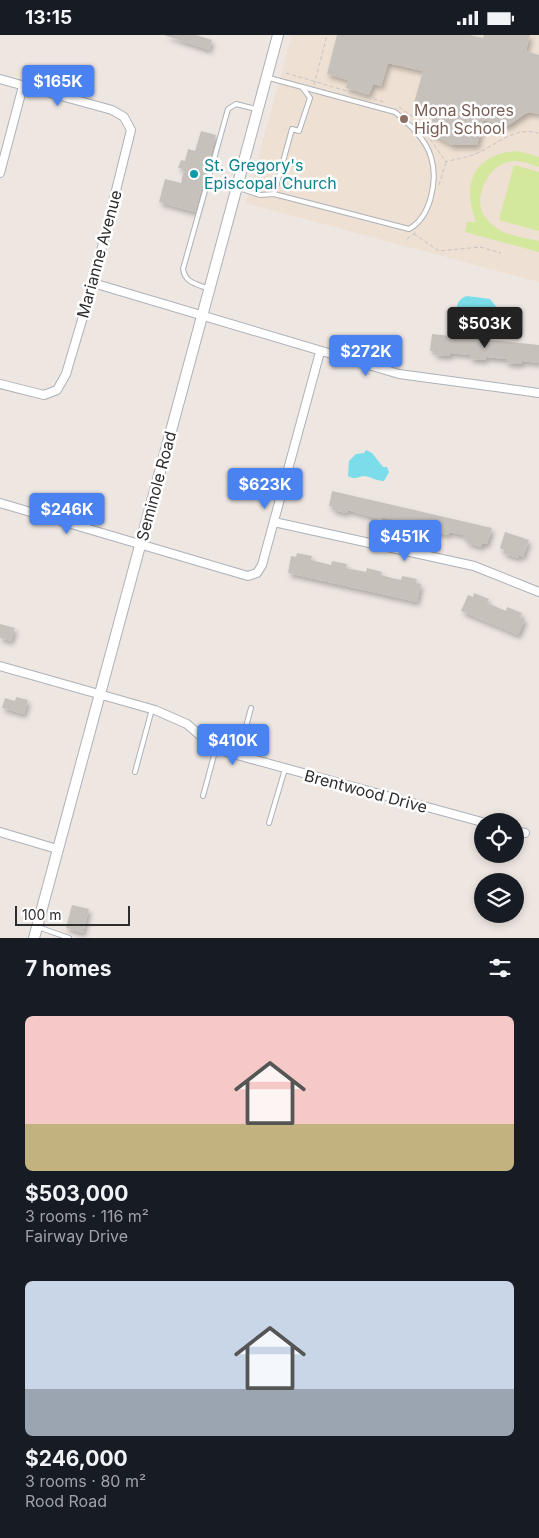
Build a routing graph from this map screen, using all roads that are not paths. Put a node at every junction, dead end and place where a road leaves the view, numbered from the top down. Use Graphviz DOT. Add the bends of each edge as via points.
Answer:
graph roads {
  1 [pos="278,35"];
  2 [pos="266,78"];
  3 [pos="0,79"];
  4 [pos="23,86"];
  5 [pos="302,87"];
  6 [pos="258,110"];
  7 [pos="0,173"];
  8 [pos="237,188"];
  9 [pos="274,194"];
  10 [pos="93,283"];
  11 [pos="209,289"];
  12 [pos="202,316"];
  13 [pos="320,351"];
  14 [pos="0,384"];
  15 [pos="539,393"];
  16 [pos="0,503"];
  17 [pos="274,522"];
  18 [pos="140,545"];
  19 [pos="539,592"];
  20 [pos="0,666"];
  21 [pos="99,695"];
  22 [pos="251,708"];
  23 [pos="152,709"];
  24 [pos="216,748"];
  25 [pos="238,756"];
  26 [pos="285,769"];
  27 [pos="136,772"];
  28 [pos="202,795"];
  29 [pos="474,820"];
  30 [pos="269,823"];
  31 [pos="0,833"];
  32 [pos="57,849"];
  33 [pos="37,927"];
  34 [pos="34,938"];
  35 [pos="69,938"];
  1 -- 2 [label="street, Seminole Road"];
  2 -- 5 [label="lane"];
  2 -- 6 [label="street, Seminole Road"];
  3 -- 4 [label="street"];
  4 -- 7 [label="street"];
  4 -- 10 [label="street, Marianne Avenue" via="112,110 124,117 131,130"];
  5 -- 9 [label="lane" via="310,98 299,131 292,129"];
  5 -- 9 [label="lane" via="395,113 411,126 431,156 433,180 430,201 417,225 409,229"];
  6 -- 8 [label="street, Seminole Road"];
  6 -- 11 [label="lane" via="236,104 228,109 183,269 184,277 190,282"];
  8 -- 9 [label="lane" via="260,195"];
  8 -- 11 [label="street, Seminole Road"];
  10 -- 12 [label="street"];
  10 -- 14 [label="street, Marianne Avenue" via="66,375 57,390 44,395"];
  11 -- 12 [label="street, Seminole Road"];
  12 -- 13 [label="street"];
  12 -- 18 [label="street, Seminole Road"];
  13 -- 15 [label="street" via="415,378"];
  13 -- 17 [label="street"];
  16 -- 18 [label="street"];
  17 -- 18 [label="street" via="262,565 253,575"];
  17 -- 19 [label="street" via="474,566"];
  18 -- 21 [label="street, Seminole Road"];
  20 -- 21 [label="street, Brentwood Drive"];
  21 -- 23 [label="street, Brentwood Drive"];
  21 -- 32 [label="street, Seminole Road"];
  22 -- 25 [label="lane"];
  23 -- 24 [label="street, Brentwood Drive" via="187,724"];
  23 -- 27 [label="lane"];
  24 -- 25 [label="street, Brentwood Drive"];
  24 -- 28 [label="lane"];
  25 -- 26 [label="street, Brentwood Drive"];
  26 -- 29 [label="street, Brentwood Drive"];
  26 -- 30 [label="lane"];
  31 -- 32 [label="street"];
  32 -- 33 [label="street, Seminole Road"];
  33 -- 34 [label="street, Seminole Road"];
  33 -- 35 [label="lane"];
}
